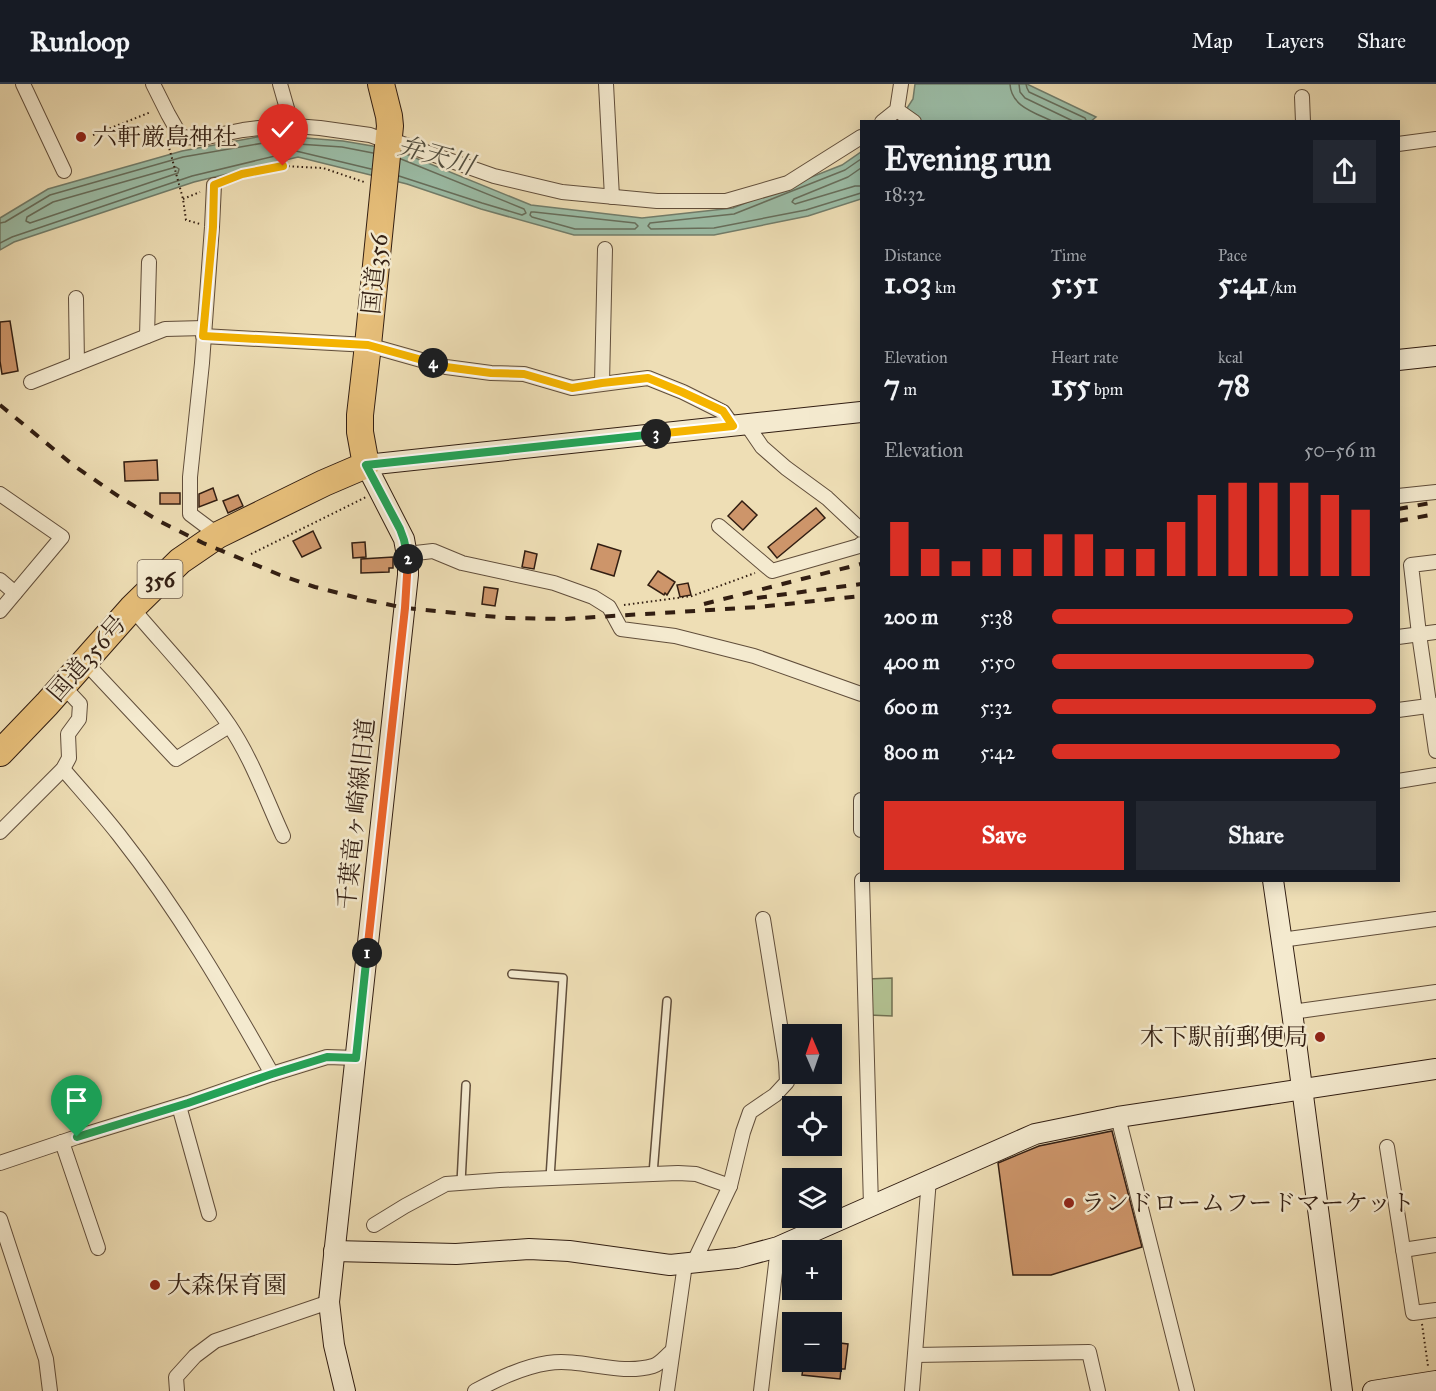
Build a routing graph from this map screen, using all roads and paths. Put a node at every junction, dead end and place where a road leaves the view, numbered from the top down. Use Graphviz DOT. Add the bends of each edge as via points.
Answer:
graph roads {
  1 [pos="23,84"];
  2 [pos="153,84"];
  3 [pos="280,84"];
  4 [pos="381,84"];
  5 [pos="606,84"];
  6 [pos="901,84"];
  7 [pos="1302,97"];
  8 [pos="164,107"];
  9 [pos="897,110"];
  10 [pos="884,120"];
  11 [pos="911,120"];
  12 [pos="1303,120"];
  13 [pos="292,126"];
  14 [pos="93,135"];
  15 [pos="860,138"];
  16 [pos="1436,139"];
  17 [pos="388,142"];
  18 [pos="1400,144"];
  19 [pos="168,147"];
  20 [pos="64,171"];
  21 [pos="214,185"];
  22 [pos="384,186"];
  23 [pos="612,197"];
  24 [pos="183,199"];
  25 [pos="213,227"];
  26 [pos="605,249"];
  27 [pos="149,262"];
  28 [pos="76,298"];
  29 [pos="204,332"];
  30 [pos="147,336"];
  31 [pos="368,345"];
  32 [pos="1436,356"];
  33 [pos="1400,360"];
  34 [pos="77,364"];
  35 [pos="30,382"];
  36 [pos="602,383"];
  37 [pos="860,412"];
  38 [pos="740,425"];
  39 [pos="366,465"];
  40 [pos="379,491"];
  41 [pos="1436,492"];
  42 [pos="0,494"];
  43 [pos="1400,496"];
  44 [pos="719,526"];
  45 [pos="860,529"];
  46 [pos="218,535"];
  47 [pos="860,545"];
  48 [pos="251,554"];
  49 [pos="407,554"];
  50 [pos="1436,562"];
  51 [pos="769,568"];
  52 [pos="0,580"];
  53 [pos="15,593"];
  54 [pos="609,607"];
  55 [pos="132,608"];
  56 [pos="0,610"];
  57 [pos="1436,632"];
  58 [pos="1419,634"];
  59 [pos="1400,637"];
  60 [pos="85,662"];
  61 [pos="63,686"];
  62 [pos="860,694"];
  63 [pos="1432,705"];
  64 [pos="1400,710"];
  65 [pos="229,726"];
  66 [pos="1436,751"];
  67 [pos="0,753"];
  68 [pos="63,769"];
  69 [pos="1436,775"];
  70 [pos="1400,781"];
  71 [pos="0,832"];
  72 [pos="283,836"];
  73 [pos="862,882"];
  74 [pos="1273,882"];
  75 [pos="763,919"];
  76 [pos="1436,919"];
  77 [pos="1281,940"];
  78 [pos="512,974"];
  79 [pos="1436,992"];
  80 [pos="667,1001"];
  81 [pos="1292,1012"];
  82 [pos="356,1058"];
  83 [pos="1436,1069"];
  84 [pos="272,1074"];
  85 [pos="466,1085"];
  86 [pos="1301,1089"];
  87 [pos="179,1106"];
  88 [pos="1119,1117"];
  89 [pos="62,1142"];
  90 [pos="1387,1146"];
  91 [pos="0,1163"];
  92 [pos="653,1174"];
  93 [pos="550,1178"];
  94 [pos="929,1179"];
  95 [pos="461,1183"];
  96 [pos="730,1186"];
  97 [pos="871,1206"];
  98 [pos="209,1214"];
  99 [pos="0,1219"];
  100 [pos="374,1225"];
  101 [pos="1436,1245"];
  102 [pos="778,1246"];
  103 [pos="98,1248"];
  104 [pos="1403,1250"];
  105 [pos="334,1251"];
  106 [pos="689,1264"];
  107 [pos="329,1302"];
  108 [pos="1436,1310"];
  109 [pos="1420,1312"];
  110 [pos="671,1352"];
  111 [pos="915,1355"];
  112 [pos="1432,1376"];
  113 [pos="50,1391"];
  114 [pos="177,1391"];
  115 [pos="345,1391"];
  116 [pos="475,1391"];
  117 [pos="667,1391"];
  118 [pos="761,1391"];
  119 [pos="912,1391"];
  120 [pos="1098,1391"];
  121 [pos="1187,1391"];
  122 [pos="1342,1391"];
  123 [pos="1373,1391"];
  1 -- 20 [label="street"];
  2 -- 8 [label="street"];
  3 -- 13 [label="street"];
  4 -- 17 [label="highway, 国道356" via="389,116"];
  5 -- 23 [label="street"];
  6 -- 9 [label="street"];
  7 -- 12 [label="street"];
  8 -- 13 [label="street" via="181,137 202,138"];
  8 -- 14 [label="path"];
  9 -- 10 [label="street"];
  9 -- 11 [label="street"];
  13 -- 17 [label="street" via="330,129"];
  15 -- 23 [label="street" via="788,183 726,201"];
  16 -- 18 [label="street"];
  17 -- 22 [label="highway, 国道356"];
  17 -- 23 [label="street" via="494,176 562,192"];
  19 -- 24 [label="path"];
  21 -- 22 [label="path" via="242,174 283,166 323,168"];
  21 -- 24 [label="path"];
  21 -- 25 [label="street"];
  22 -- 31 [label="highway, 国道356"];
  24 -- 25 [label="path" via="186,220"];
  25 -- 29 [label="street"];
  26 -- 36 [label="street"];
  27 -- 30 [label="street"];
  28 -- 34 [label="street"];
  29 -- 30 [label="street" via="165,329"];
  29 -- 31 [label="street"];
  29 -- 46 [label="street" via="190,514"];
  30 -- 34 [label="street"];
  31 -- 36 [label="street" via="446,367 524,374 572,388"];
  31 -- 39 [label="highway, 国道356" via="360,415"];
  32 -- 33 [label="street"];
  34 -- 35 [label="street"];
  36 -- 38 [label="street" via="648,378 723,411"];
  37 -- 38 [label="street"];
  38 -- 39 [label="street"];
  38 -- 45 [label="street"];
  39 -- 40 [label="street, 千葉竜ヶ崎線旧道"];
  39 -- 46 [label="highway, 国道356号 / 356"];
  40 -- 48 [label="path"];
  40 -- 49 [label="street, 千葉竜ヶ崎線旧道"];
  41 -- 43 [label="street"];
  42 -- 53 [label="street" via="62,537"];
  44 -- 51 [label="street"];
  46 -- 55 [label="highway, 国道356号 / 356" via="180,561"];
  47 -- 51 [label="street" via="772,571"];
  49 -- 54 [label="street" via="433,551 462,563 554,583"];
  49 -- 82 [label="street, 千葉竜ヶ崎線旧道" via="405,608"];
  50 -- 58 [label="street" via="1412,565"];
  51 -- 54 [label="path" via="692,596"];
  52 -- 53 [label="street"];
  53 -- 56 [label="street"];
  54 -- 62 [label="street" via="621,629 675,636 754,656"];
  55 -- 60 [label="highway, 国道356号 / 356"];
  55 -- 65 [label="street"];
  57 -- 58 [label="street"];
  58 -- 59 [label="street"];
  58 -- 63 [label="street"];
  60 -- 61 [label="highway, 国道356号 / 356"];
  60 -- 65 [label="street" via="176,759"];
  61 -- 67 [label="highway, 国道356号 / 356"];
  61 -- 68 [label="street" via="80,704 79,719 68,734 69,758"];
  63 -- 64 [label="street"];
  63 -- 66 [label="street"];
  65 -- 72 [label="street"];
  68 -- 71 [label="street"];
  68 -- 84 [label="street" via="170,904"];
  69 -- 70 [label="street"];
  73 -- 97 [label="street"];
  74 -- 77 [label="street"];
  75 -- 96 [label="street" via="787,1082 750,1112"];
  76 -- 77 [label="street"];
  77 -- 81 [label="street"];
  78 -- 93 [label="lane" via="563,978"];
  79 -- 81 [label="street"];
  80 -- 92 [label="lane"];
  81 -- 86 [label="street"];
  82 -- 84 [label="street" via="327,1057"];
  82 -- 105 [label="street, 千葉竜ヶ崎線旧道"];
  83 -- 86 [label="street"];
  84 -- 87 [label="street"];
  85 -- 95 [label="lane"];
  86 -- 88 [label="street"];
  86 -- 122 [label="street"];
  87 -- 89 [label="street"];
  87 -- 98 [label="street"];
  88 -- 94 [label="street" via="1035,1134"];
  88 -- 121 [label="street"];
  89 -- 91 [label="street"];
  89 -- 103 [label="street"];
  90 -- 104 [label="street"];
  92 -- 93 [label="street"];
  92 -- 96 [label="street" via="696,1174"];
  93 -- 95 [label="street"];
  94 -- 97 [label="street"];
  94 -- 111 [label="street"];
  95 -- 100 [label="street" via="446,1184"];
  96 -- 106 [label="street"];
  97 -- 102 [label="street"];
  99 -- 113 [label="street" via="46,1359"];
  101 -- 104 [label="street"];
  102 -- 106 [label="street" via="737,1258"];
  102 -- 118 [label="street"];
  104 -- 109 [label="street" via="1413,1313"];
  105 -- 106 [label="street" via="456,1254 529,1249"];
  105 -- 107 [label="street, 千葉竜ヶ崎線旧道"];
  106 -- 110 [label="street"];
  107 -- 114 [label="street" via="215,1341 177,1377"];
  107 -- 115 [label="street, 千葉竜ヶ崎線旧道"];
  108 -- 109 [label="street"];
  109 -- 112 [label="path"];
  110 -- 116 [label="street" via="655,1365 634,1368 550,1362 525,1368"];
  110 -- 117 [label="street"];
  111 -- 119 [label="street"];
  111 -- 120 [label="street" via="1089,1352"];
  112 -- 123 [label="street"];
}
